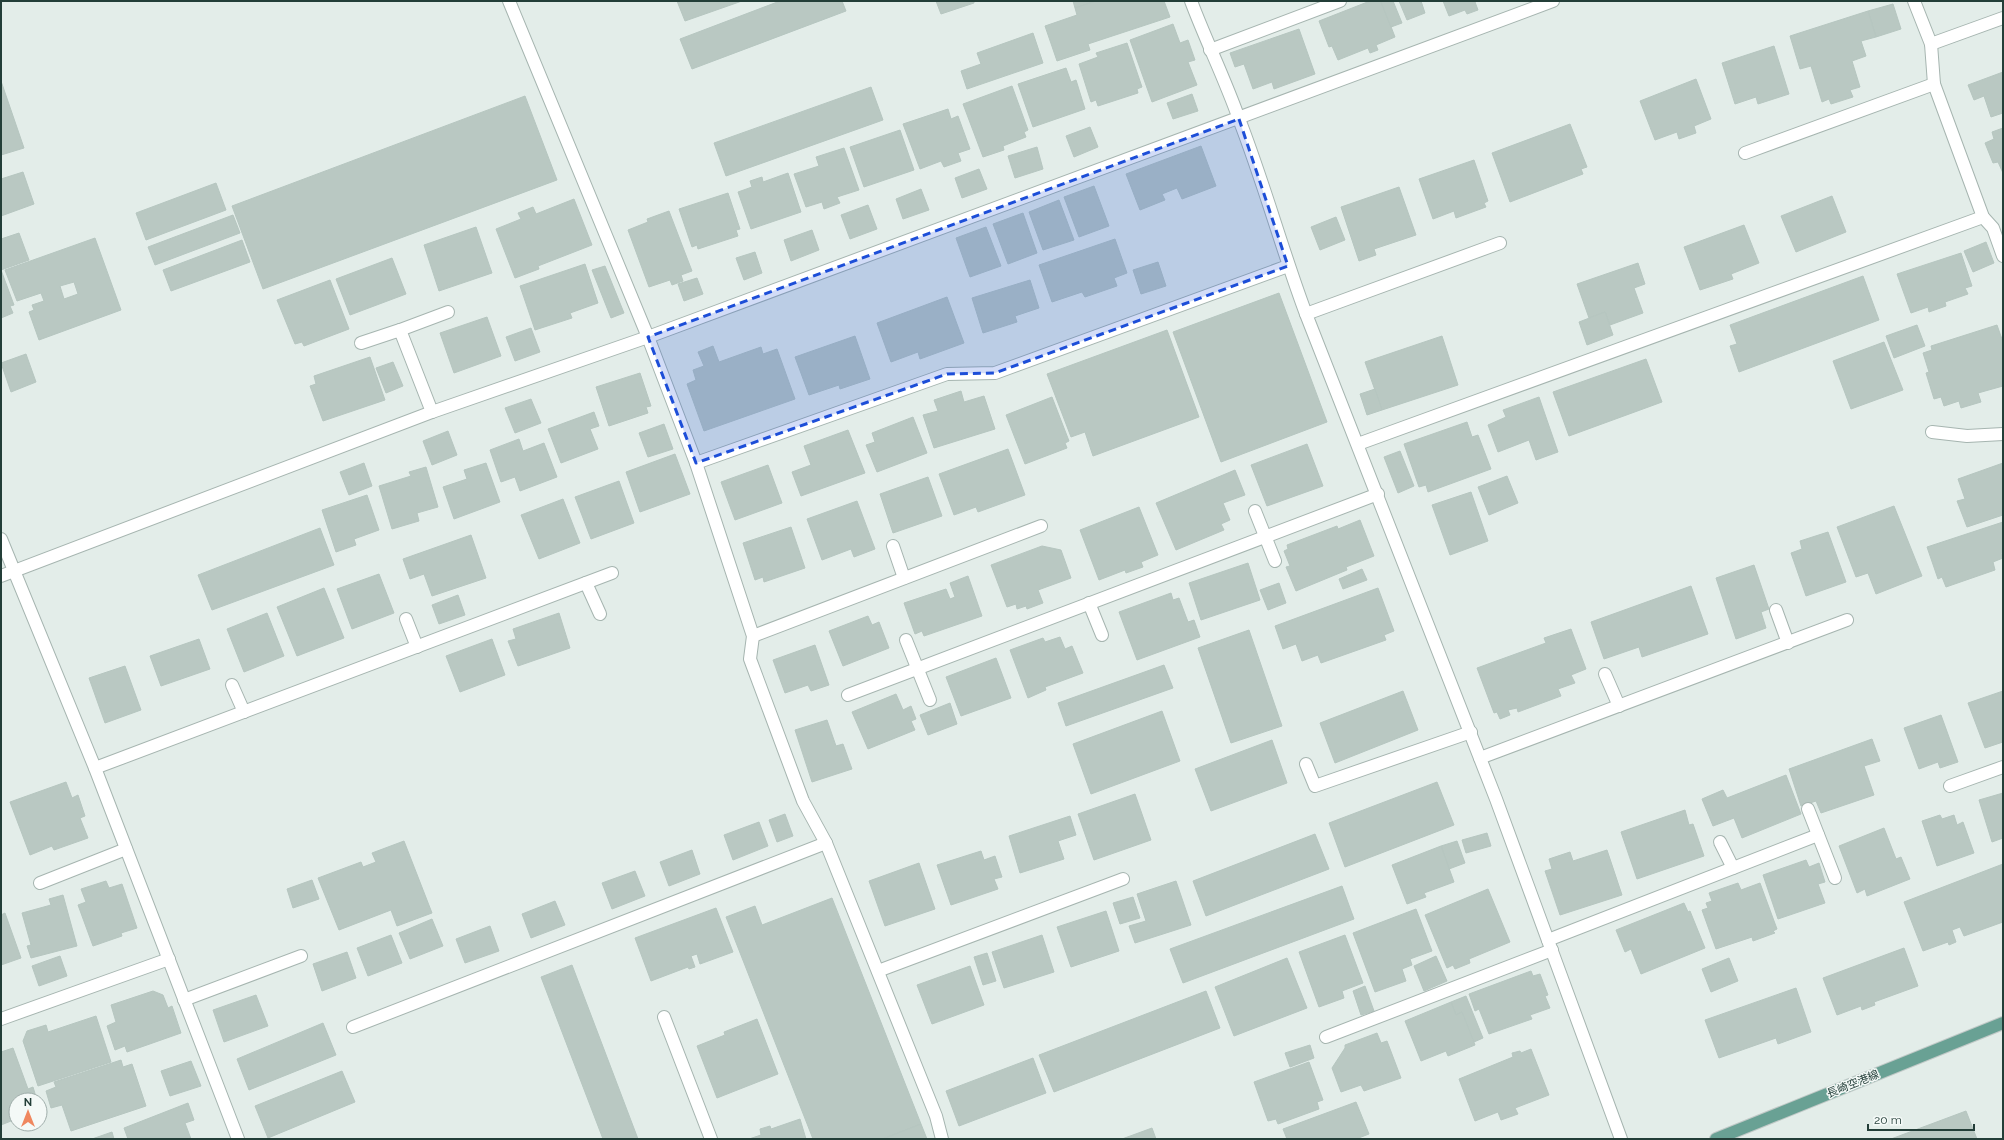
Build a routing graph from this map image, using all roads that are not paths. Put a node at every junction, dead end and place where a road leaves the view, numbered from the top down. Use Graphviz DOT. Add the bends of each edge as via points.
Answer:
graph roads {
  1 [pos="509,1"];
  2 [pos="1191,1"];
  3 [pos="1340,1"];
  4 [pos="1553,1"];
  5 [pos="1914,1"];
  6 [pos="2003,18"];
  7 [pos="1931,44"];
  8 [pos="1210,50"];
  9 [pos="1934,84"];
  10 [pos="1239,119"];
  11 [pos="1745,153"];
  12 [pos="1983,217"];
  13 [pos="1998,226"];
  14 [pos="1500,243"];
  15 [pos="2003,256"];
  16 [pos="1288,266"];
  17 [pos="448,312"];
  18 [pos="1306,314"];
  19 [pos="400,330"];
  20 [pos="648,337"];
  21 [pos="361,343"];
  22 [pos="432,412"];
  23 [pos="1932,432"];
  24 [pos="2003,434"];
  25 [pos="1358,444"];
  26 [pos="696,463"];
  27 [pos="1378,494"];
  28 [pos="1255,511"];
  29 [pos="1041,526"];
  30 [pos="1265,537"];
  31 [pos="1,539"];
  32 [pos="893,546"];
  33 [pos="1274,561"];
  34 [pos="13,572"];
  35 [pos="612,573"];
  36 [pos="1,576"];
  37 [pos="904,578"];
  38 [pos="586,583"];
  39 [pos="1089,603"];
  40 [pos="1776,610"];
  41 [pos="600,614"];
  42 [pos="406,619"];
  43 [pos="1847,620"];
  44 [pos="1102,635"];
  45 [pos="753,636"];
  46 [pos="906,640"];
  47 [pos="1788,643"];
  48 [pos="417,647"];
  49 [pos="917,669"];
  50 [pos="1606,674"];
  51 [pos="232,685"];
  52 [pos="848,695"];
  53 [pos="930,700"];
  54 [pos="1619,706"];
  55 [pos="244,712"];
  56 [pos="1470,732"];
  57 [pos="1480,758"];
  58 [pos="1306,764"];
  59 [pos="2003,767"];
  60 [pos="95,768"];
  61 [pos="1950,786"];
  62 [pos="1808,809"];
  63 [pos="1818,835"];
  64 [pos="1720,842"];
  65 [pos="826,843"];
  66 [pos="126,849"];
  67 [pos="1732,868"];
  68 [pos="1835,878"];
  69 [pos="1123,879"];
  70 [pos="40,883"];
  71 [pos="1550,945"];
  72 [pos="300,956"];
  73 [pos="169,959"];
  74 [pos="878,971"];
  75 [pos="184,1000"];
  76 [pos="664,1017"];
  77 [pos="1,1019"];
  78 [pos="2003,1024"];
  79 [pos="353,1027"];
  80 [pos="1326,1037"];
  81 [pos="238,1139"];
  82 [pos="711,1139"];
  83 [pos="942,1139"];
  84 [pos="1621,1139"];
  85 [pos="1716,1139"];
  1 -- 20 [label="street"];
  2 -- 8 [label="street"];
  3 -- 8 [label="street"];
  4 -- 10 [label="street"];
  5 -- 7 [label="street"];
  6 -- 7 [label="street"];
  7 -- 9 [label="street"];
  8 -- 10 [label="street"];
  9 -- 11 [label="street"];
  9 -- 12 [label="street"];
  10 -- 16 [label="street"];
  10 -- 20 [label="street"];
  12 -- 13 [label="street"];
  12 -- 25 [label="street"];
  13 -- 15 [label="street"];
  14 -- 18 [label="street"];
  16 -- 18 [label="street"];
  16 -- 26 [label="street" via="995,373 947,374"];
  17 -- 19 [label="street"];
  18 -- 25 [label="street"];
  19 -- 21 [label="street"];
  19 -- 22 [label="street"];
  20 -- 22 [label="street"];
  20 -- 26 [label="street"];
  22 -- 34 [label="street"];
  23 -- 24 [label="street" via="1967,436"];
  25 -- 27 [label="street"];
  26 -- 45 [label="street"];
  27 -- 30 [label="street"];
  27 -- 56 [label="street"];
  28 -- 30 [label="street"];
  29 -- 37 [label="street"];
  30 -- 33 [label="street"];
  30 -- 39 [label="street"];
  31 -- 34 [label="street"];
  32 -- 37 [label="street"];
  34 -- 36 [label="street"];
  34 -- 60 [label="street"];
  35 -- 38 [label="street"];
  37 -- 45 [label="street"];
  38 -- 41 [label="street"];
  38 -- 48 [label="street"];
  39 -- 44 [label="street"];
  39 -- 49 [label="street"];
  40 -- 47 [label="street"];
  42 -- 48 [label="street"];
  43 -- 47 [label="street"];
  45 -- 65 [label="street" via="750,659 803,801"];
  46 -- 49 [label="street"];
  47 -- 54 [label="street"];
  48 -- 55 [label="street"];
  49 -- 52 [label="street"];
  49 -- 53 [label="street"];
  50 -- 54 [label="street"];
  51 -- 55 [label="street"];
  54 -- 57 [label="street"];
  55 -- 60 [label="street"];
  56 -- 57 [label="street"];
  56 -- 58 [label="street" via="1315,786"];
  57 -- 71 [label="street"];
  59 -- 61 [label="street"];
  60 -- 66 [label="street"];
  62 -- 63 [label="street"];
  63 -- 67 [label="street"];
  63 -- 68 [label="street"];
  64 -- 67 [label="street"];
  65 -- 74 [label="street"];
  65 -- 79 [label="street"];
  66 -- 70 [label="street"];
  66 -- 73 [label="street"];
  67 -- 71 [label="street"];
  69 -- 74 [label="street"];
  71 -- 80 [label="street"];
  71 -- 84 [label="street"];
  72 -- 75 [label="street"];
  73 -- 75 [label="street"];
  73 -- 77 [label="street"];
  74 -- 83 [label="street" via="936,1116"];
  75 -- 81 [label="street"];
  76 -- 82 [label="street"];
  78 -- 85 [label="main road, 長崎空港線"];
}
